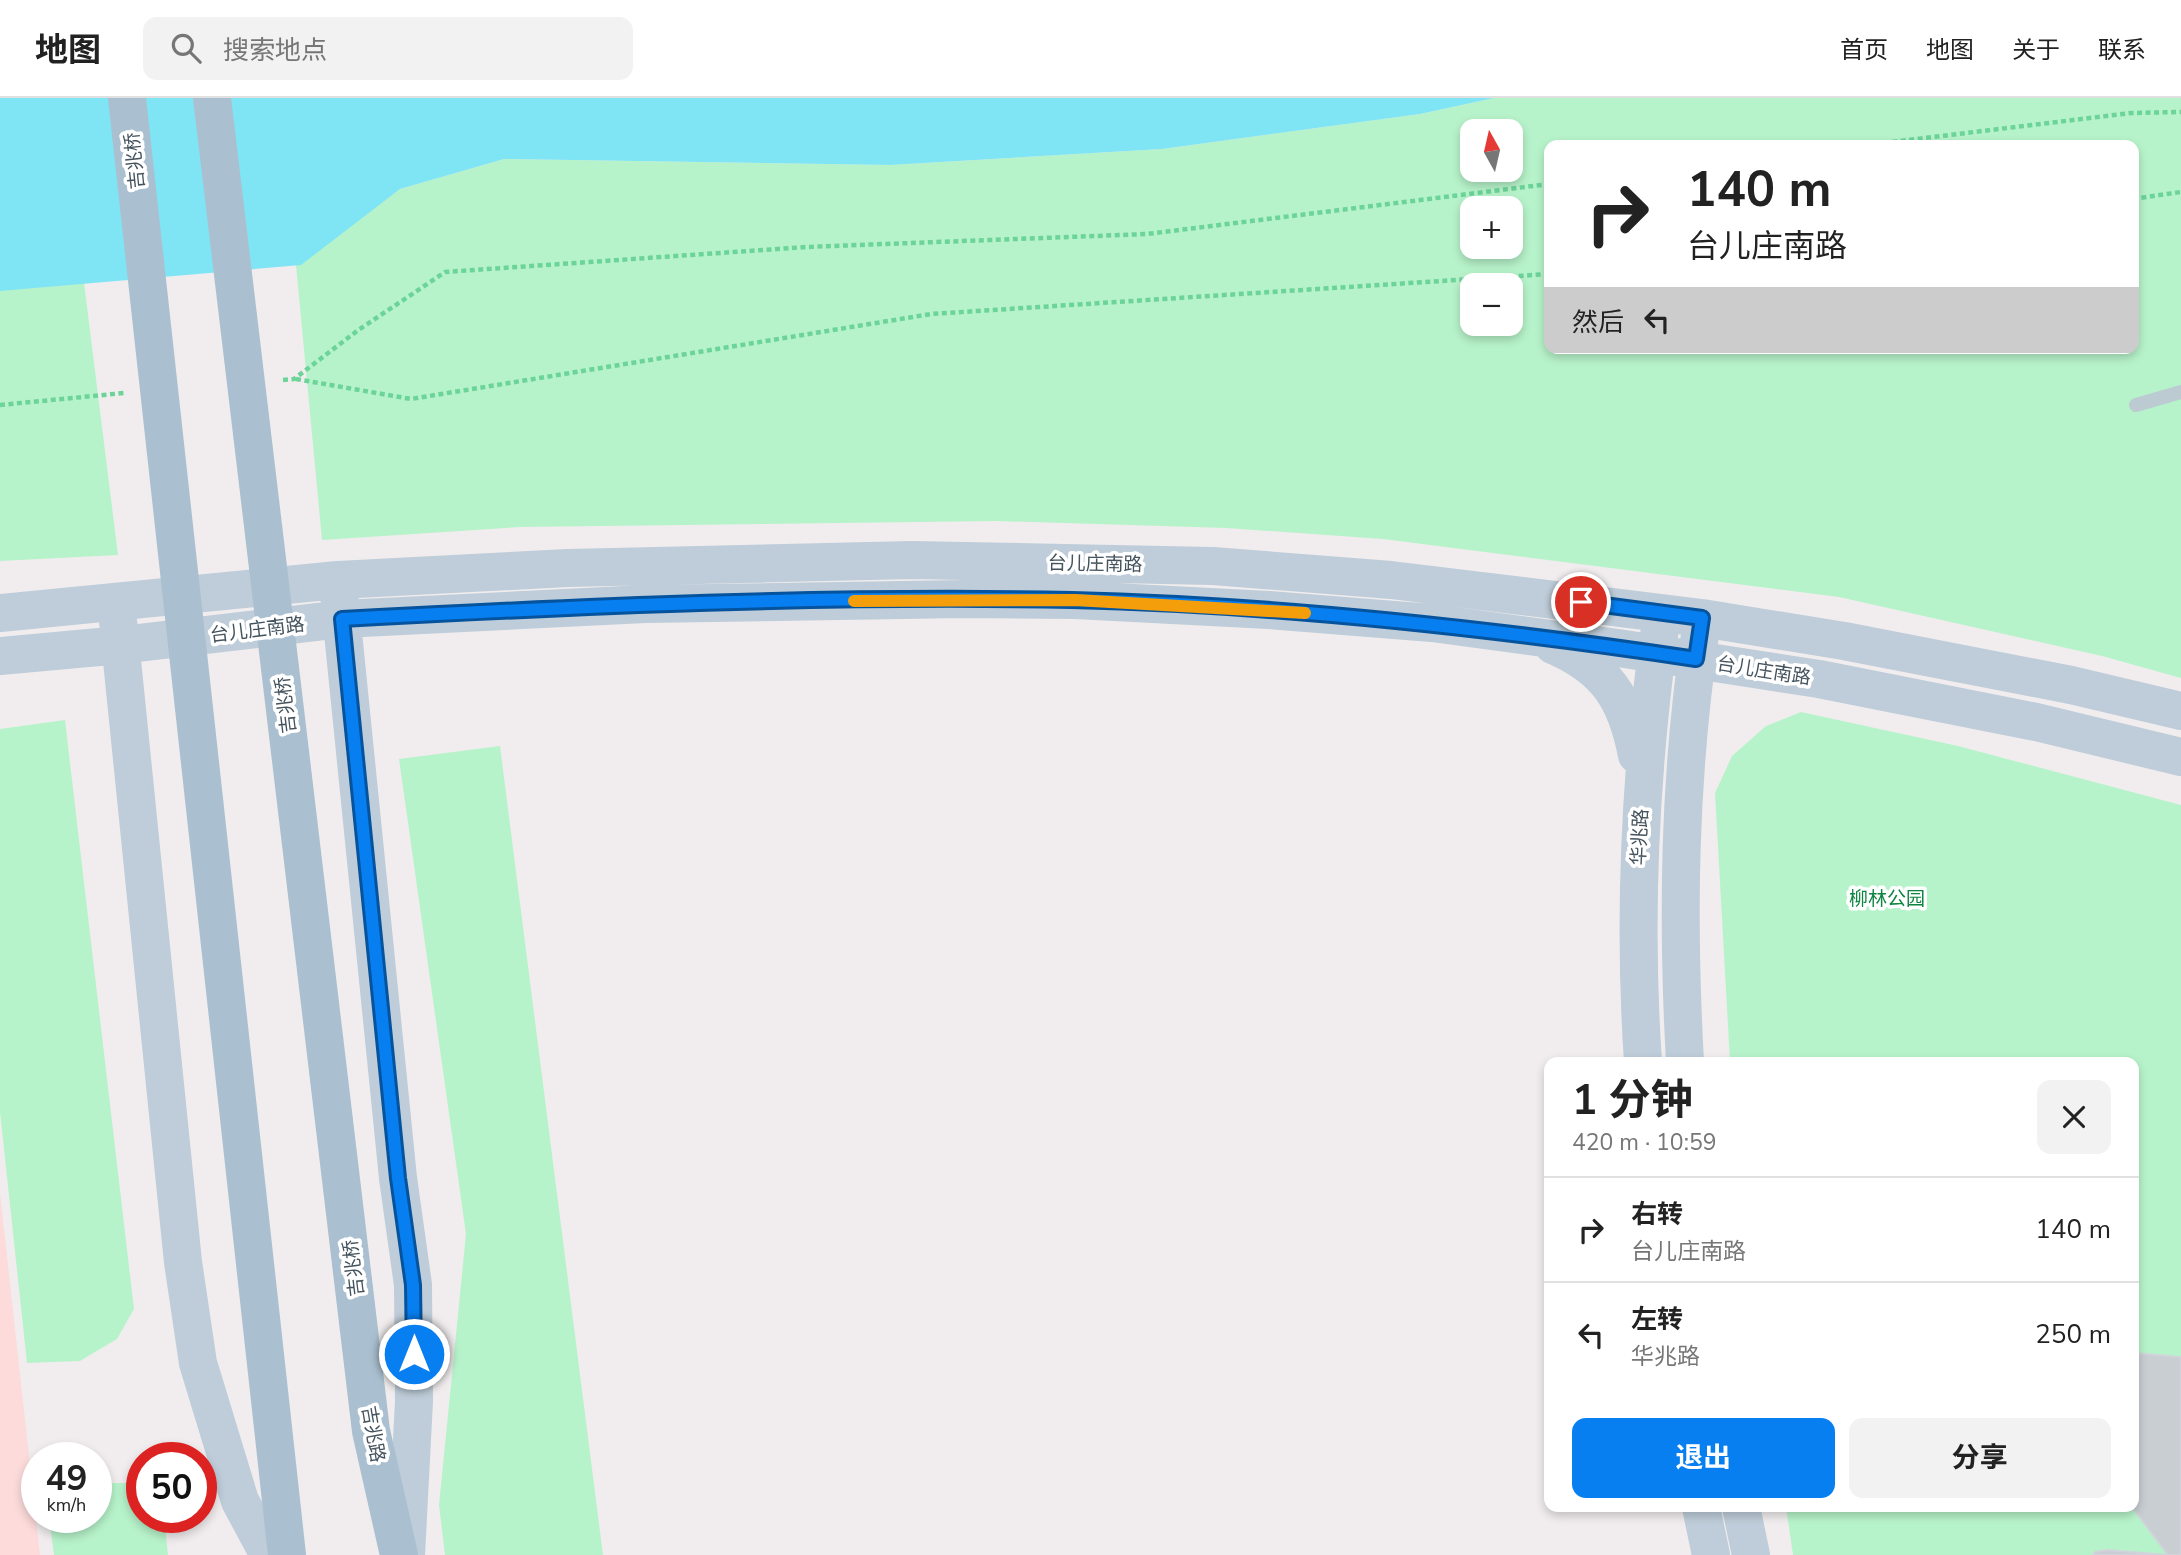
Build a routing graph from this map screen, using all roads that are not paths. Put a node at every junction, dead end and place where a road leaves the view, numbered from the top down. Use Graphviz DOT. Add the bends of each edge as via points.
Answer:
graph roads {
  1 [pos="127,98"];
  2 [pos="212,98"];
  3 [pos="2181,392"];
  4 [pos="2136,405"];
  5 [pos="338,580"];
  6 [pos="1531,596"];
  7 [pos="115,601"];
  8 [pos="0,613"];
  9 [pos="1662,613"];
  10 [pos="1702,618"];
  11 [pos="342,619"];
  12 [pos="1525,635"];
  13 [pos="121,645"];
  14 [pos="1618,648"];
  15 [pos="1656,654"];
  16 [pos="0,656"];
  17 [pos="1696,659"];
  18 [pos="1651,691"];
  19 [pos="2181,711"];
  20 [pos="2181,757"];
  21 [pos="1640,812"];
  22 [pos="1681,827"];
  23 [pos="1643,1057"];
  24 [pos="1685,1057"];
  25 [pos="358,1311"];
  26 [pos="1702,1512"];
  27 [pos="1742,1512"];
  28 [pos="269,1555"];
  29 [pos="287,1555"];
  30 [pos="399,1555"];
  31 [pos="406,1555"];
  32 [pos="1711,1555"];
  33 [pos="1751,1555"];
  1 -- 29 [label="main road, 吉兆桥"];
  2 -- 25 [label="main road, 吉兆桥"];
  3 -- 4 [label="lane"];
  5 -- 6 [label="main road, 台儿庄南路" via="609,566 1015,561 1213,566"];
  5 -- 7 [label="main road, 台儿庄南路"];
  5 -- 11 [label="main road"];
  6 -- 9 [label="main road, 台儿庄南路"];
  6 -- 14 [label="main road" via="1576,614"];
  7 -- 8 [label="main road, 台儿庄南路"];
  7 -- 13 [label="main road"];
  9 -- 10 [label="main road, 台儿庄南路"];
  9 -- 15 [label="main road, 华兆路"];
  10 -- 17 [label="main road"];
  10 -- 19 [label="main road, 台儿庄南路" via="2057,682"];
  11 -- 12 [label="main road, 台儿庄南路" via="645,604 1075,600 1310,613"];
  11 -- 13 [label="main road, 台儿庄南路"];
  11 -- 31 [label="main road" via="398,1178 413,1285 414,1401"];
  12 -- 14 [label="main road, 台儿庄南路"];
  12 -- 21 [label="main road" via="1577,657 1614,690 1633,733"];
  13 -- 16 [label="main road, 台儿庄南路"];
  13 -- 28 [label="main road" via="183,1262 198,1363 240,1501"];
  14 -- 15 [label="main road, 台儿庄南路"];
  14 -- 18 [label="main road"];
  15 -- 17 [label="main road, 台儿庄南路"];
  15 -- 18 [label="main road, 华兆路"];
  17 -- 20 [label="main road, 台儿庄南路" via="2022,719"];
  17 -- 22 [label="main road"];
  18 -- 21 [label="main road, 华兆路"];
  18 -- 22 [label="main road" via="1668,741"];
  21 -- 23 [label="main road, 华兆路" via="1637,892"];
  22 -- 24 [label="main road" via="1679,959"];
  25 -- 30 [label="main road, 吉兆路" via="371,1431"];
  26 -- 32 [label="main road"];
  27 -- 33 [label="main road"];
}
